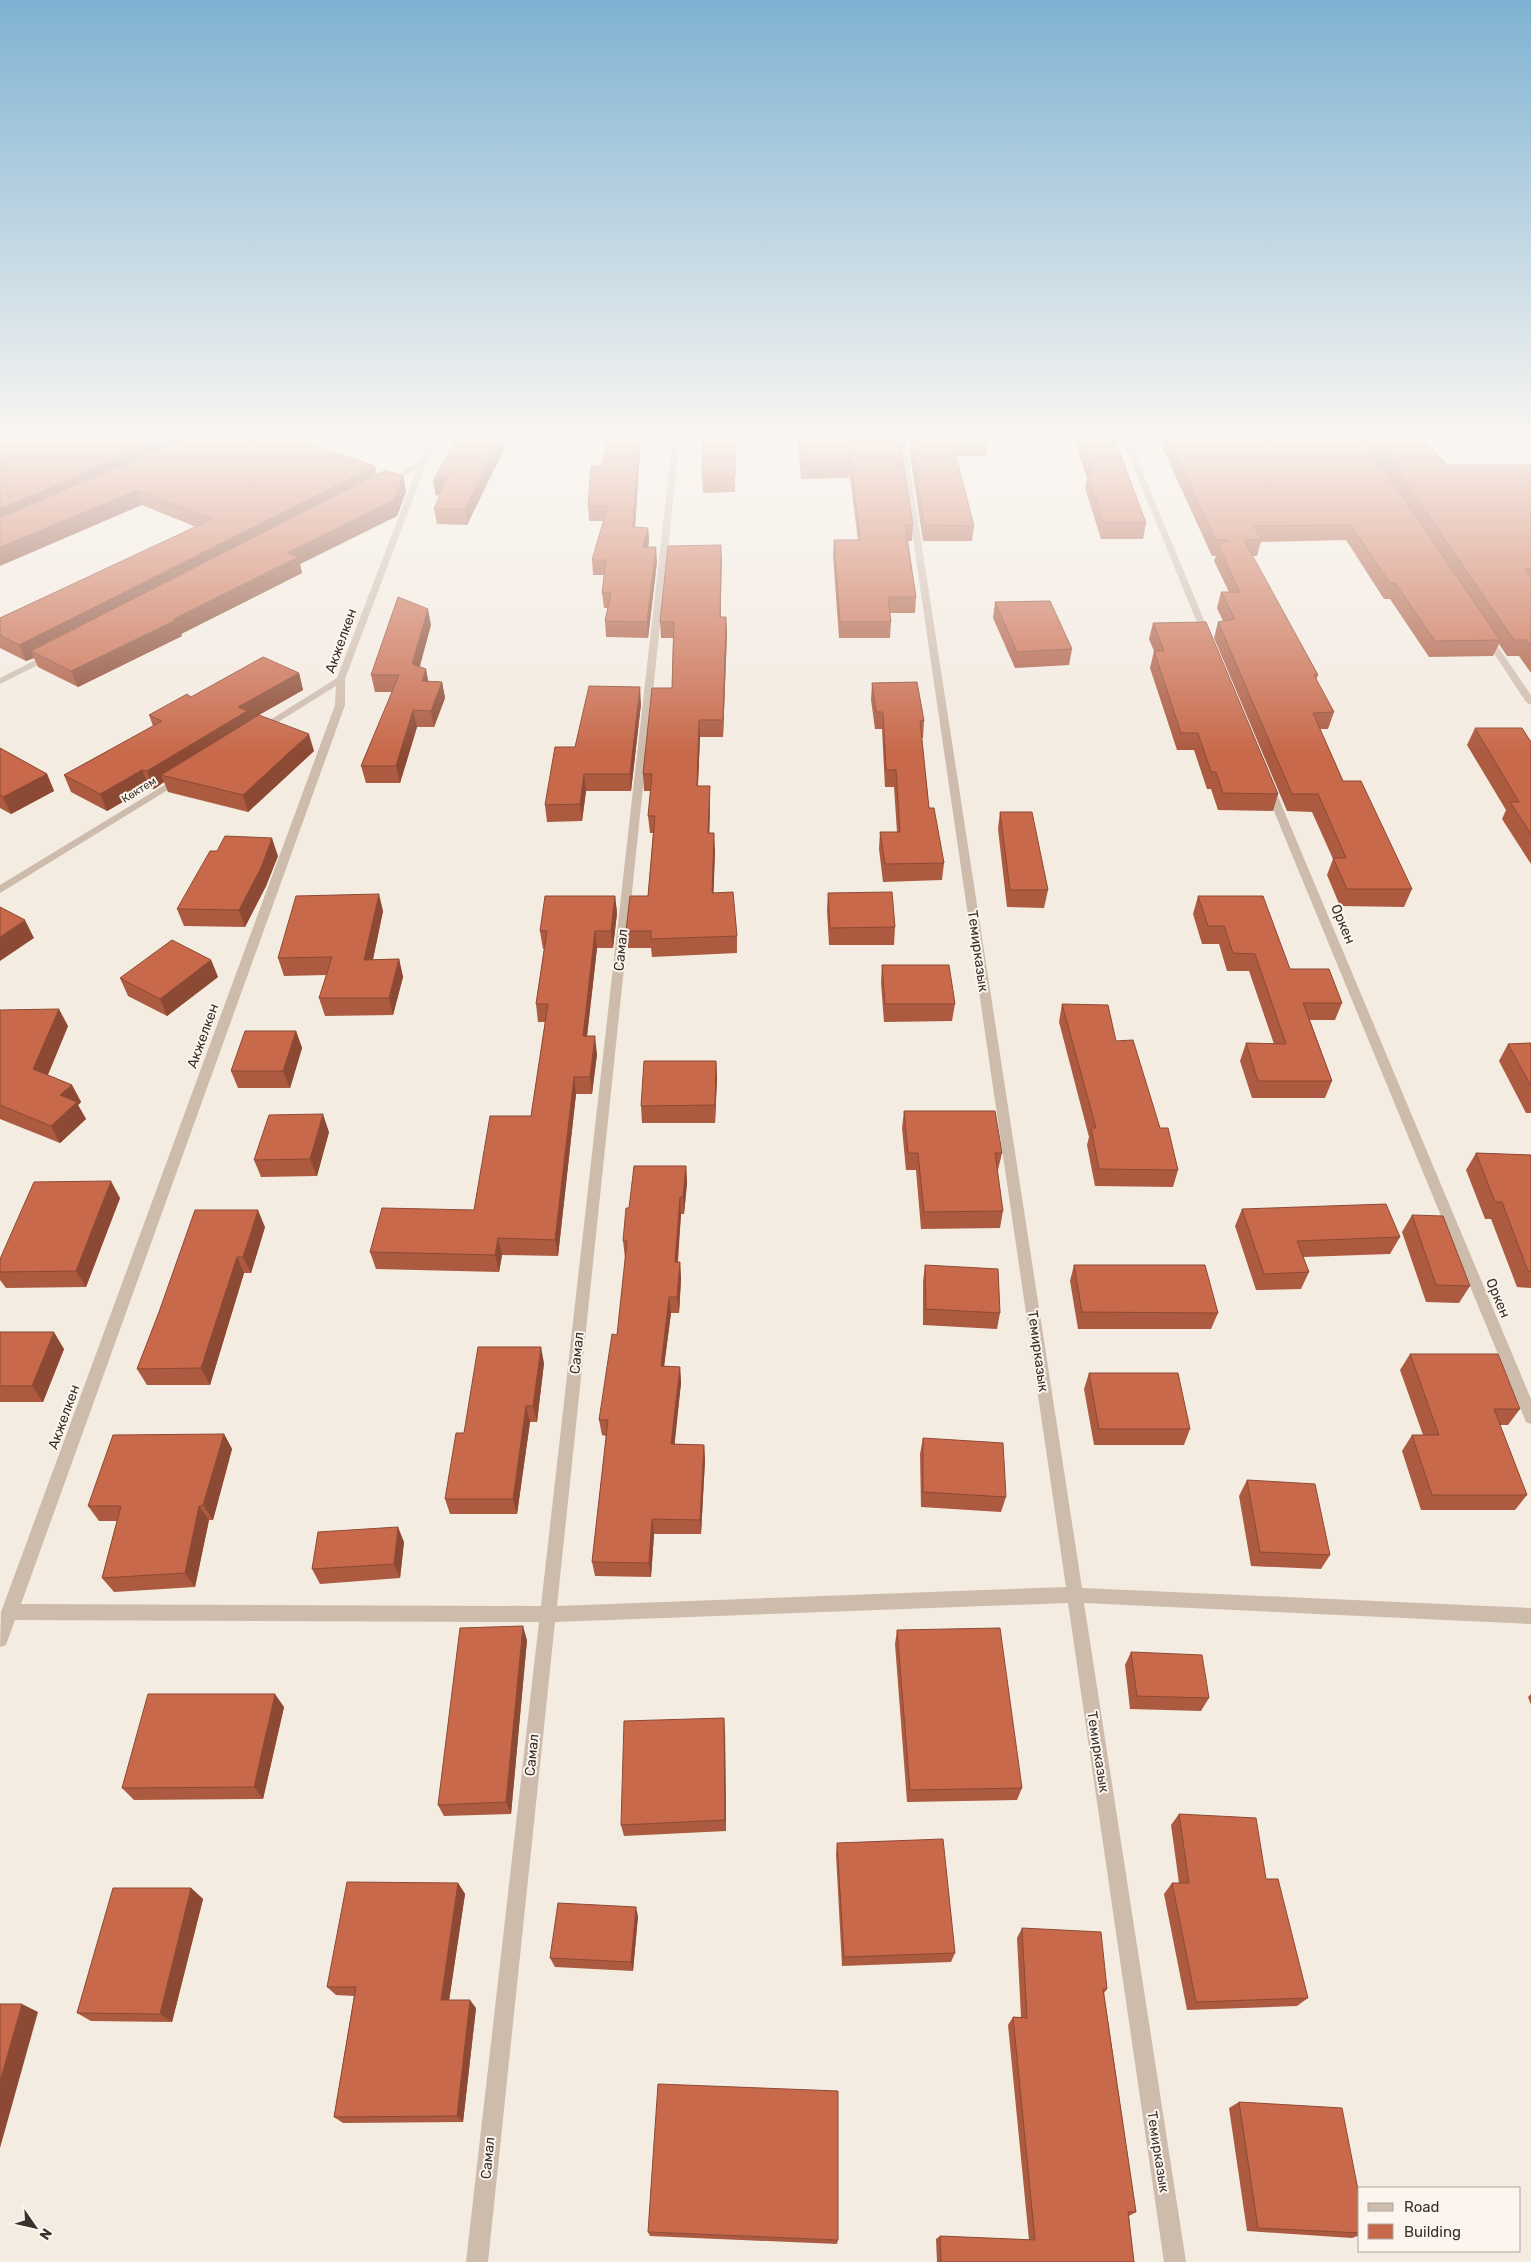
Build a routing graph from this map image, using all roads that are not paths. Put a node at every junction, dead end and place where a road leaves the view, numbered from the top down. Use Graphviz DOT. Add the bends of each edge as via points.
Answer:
graph roads {
  1 [pos="392,543"];
  2 [pos="665,543"];
  3 [pos="917,543"];
  4 [pos="1168,543"];
  5 [pos="1481,628"];
  6 [pos="1211,645"];
  7 [pos="62,649"];
  8 [pos="341,679"];
  9 [pos="0,681"];
  10 [pos="1531,702"];
  11 [pos="250,736"];
  12 [pos="192,772"];
  13 [pos="1264,774"];
  14 [pos="0,890"];
  15 [pos="1531,1417"];
  16 [pos="1074,1595"];
  17 [pos="9,1612"];
  18 [pos="548,1614"];
  19 [pos="1531,1616"];
  20 [pos="0,1639"];
  21 [pos="476,2262"];
  22 [pos="1175,2262"];
  1 -- 8 [label="street, Акжелкен"];
  2 -- 18 [label="street, Самал"];
  3 -- 16 [label="street, Темирказык"];
  4 -- 6 [label="street"];
  5 -- 10 [label="street"];
  7 -- 9 [label="street"];
  8 -- 11 [label="street"];
  8 -- 17 [label="street, Акжелкен" via="340,705"];
  12 -- 14 [label="street, Көктем"];
  13 -- 15 [label="street, Оркен"];
  16 -- 18 [label="street"];
  16 -- 19 [label="street"];
  16 -- 22 [label="street, Темирказык"];
  17 -- 18 [label="street"];
  17 -- 20 [label="street, Акжелкен"];
  18 -- 21 [label="street, Самал"];
}
